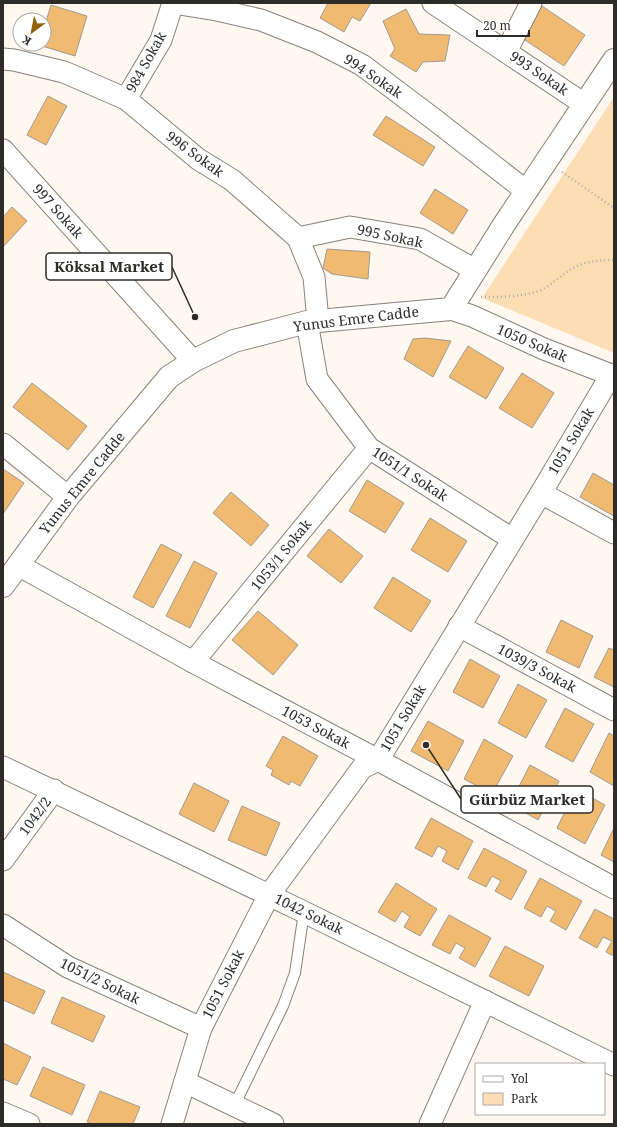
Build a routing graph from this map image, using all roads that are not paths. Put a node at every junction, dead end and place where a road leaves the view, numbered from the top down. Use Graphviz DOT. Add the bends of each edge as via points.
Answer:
graph roads {
  1 [pos="173,3"];
  2 [pos="433,3"];
  3 [pos="532,3"];
  4 [pos="506,52"];
  5 [pos="3,59"];
  6 [pos="614,60"];
  7 [pos="126,98"];
  8 [pos="584,104"];
  9 [pos="3,150"];
  10 [pos="526,191"];
  11 [pos="298,238"];
  12 [pos="475,270"];
  13 [pos="451,309"];
  14 [pos="312,322"];
  15 [pos="192,361"];
  16 [pos="612,375"];
  17 [pos="3,444"];
  18 [pos="369,448"];
  19 [pos="541,493"];
  20 [pos="68,498"];
  21 [pos="614,533"];
  22 [pos="512,539"];
  23 [pos="8,576"];
  24 [pos="459,626"];
  25 [pos="193,662"];
  26 [pos="614,710"];
  27 [pos="378,760"];
  28 [pos="3,766"];
  29 [pos="54,790"];
  30 [pos="3,860"];
  31 [pos="614,888"];
  32 [pos="270,895"];
  33 [pos="304,912"];
  34 [pos="3,925"];
  35 [pos="485,1001"];
  36 [pos="201,1028"];
  37 [pos="614,1065"];
  38 [pos="185,1082"];
  39 [pos="234,1106"];
  40 [pos="3,1113"];
  41 [pos="29,1124"];
  42 [pos="172,1124"];
  43 [pos="273,1124"];
  44 [pos="430,1124"];
  1 -- 7 [label="street, 984 Sokak" via="161,40"];
  1 -- 10 [label="street, 994 Sokak" via="261,20 317,42 362,65"];
  2 -- 4 [label="street, 993 Sokak"];
  3 -- 4 [label="street"];
  4 -- 8 [label="street, 993 Sokak"];
  5 -- 7 [label="street, 996 Sokak" via="64,72"];
  6 -- 8 [label="street"];
  7 -- 11 [label="street, 996 Sokak" via="198,159 232,180"];
  8 -- 10 [label="street"];
  9 -- 15 [label="street, 997 Sokak"];
  10 -- 12 [label="street"];
  11 -- 12 [label="street, 995 Sokak" via="350,227 420,239"];
  11 -- 14 [label="street, 996 Sokak" via="314,277"];
  12 -- 13 [label="street"];
  13 -- 14 [label="street, Yunus Emre Cadde"];
  13 -- 16 [label="street, 1050 Sokak"];
  14 -- 15 [label="street, Yunus Emre Cadde" via="234,340"];
  14 -- 18 [label="street, 1051/1 Sokak" via="317,379"];
  15 -- 20 [label="street, Yunus Emre Cadde" via="169,378"];
  16 -- 19 [label="street, 1051 Sokak"];
  17 -- 20 [label="street"];
  18 -- 22 [label="street, 1051/1 Sokak"];
  18 -- 25 [label="street, 1053/1 Sokak"];
  19 -- 21 [label="street"];
  19 -- 22 [label="street, 1051 Sokak"];
  20 -- 23 [label="street, Yunus Emre Cadde"];
  22 -- 24 [label="street, 1051 Sokak"];
  23 -- 25 [label="street, 1053 Sokak"];
  24 -- 26 [label="street, 1039/3 Sokak"];
  24 -- 27 [label="street, 1051 Sokak"];
  25 -- 27 [label="street, 1053 Sokak"];
  27 -- 31 [label="street, 1053 Sokak"];
  27 -- 32 [label="street, 1051 Sokak" via="362,768"];
  28 -- 29 [label="street, 1042 Sokak"];
  29 -- 30 [label="street, 1042/2"];
  29 -- 32 [label="street, 1042 Sokak"];
  32 -- 33 [label="street, 1042 Sokak"];
  32 -- 36 [label="street, 1051 Sokak"];
  33 -- 35 [label="street, 1042 Sokak"];
  33 -- 39 [label="lane" via="295,973 283,1006"];
  34 -- 36 [label="street, 1051/2 Sokak" via="68,967"];
  35 -- 37 [label="street, 1042 Sokak"];
  35 -- 44 [label="street"];
  36 -- 38 [label="street, 1051 Sokak"];
  38 -- 39 [label="street"];
  38 -- 42 [label="street, 1051 Sokak"];
  39 -- 43 [label="street"];
  40 -- 41 [label="street"];
}
